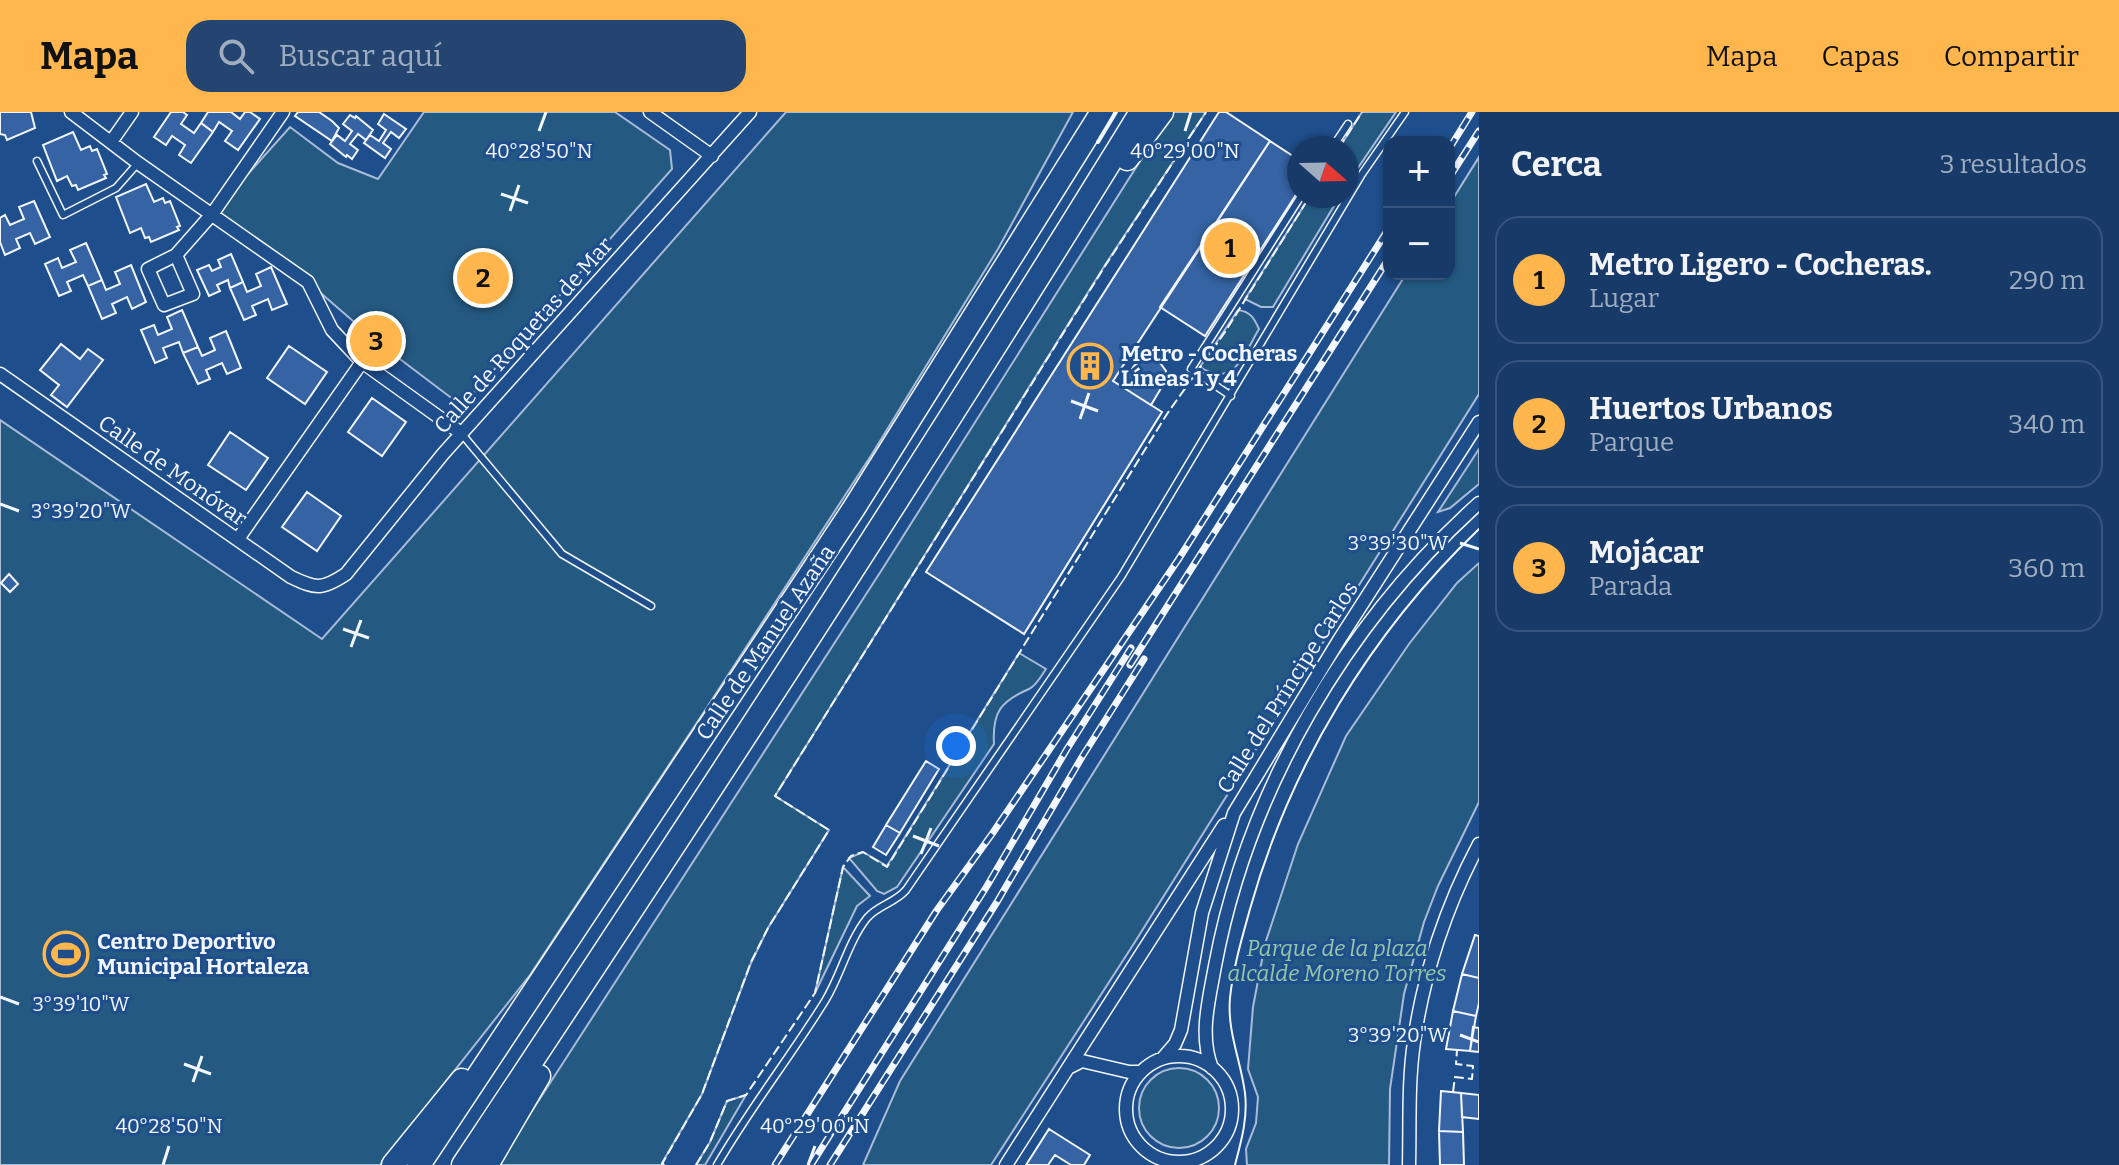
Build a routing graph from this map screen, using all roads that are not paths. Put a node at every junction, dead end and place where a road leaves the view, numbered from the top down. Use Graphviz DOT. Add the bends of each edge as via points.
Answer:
graph roads {
  1 [pos="71,112"];
  2 [pos="132,112"];
  3 [pos="283,112"];
  4 [pos="650,112"];
  5 [pos="750,112"];
  6 [pos="1084,112"];
  7 [pos="1102,112"];
  8 [pos="1141,112"];
  9 [pos="1162,112"];
  10 [pos="1405,112"];
  11 [pos="1348,124"];
  12 [pos="1340,136"];
  13 [pos="111,142"];
  14 [pos="712,156"];
  15 [pos="37,161"];
  16 [pos="138,163"];
  17 [pos="1293,208"];
  18 [pos="213,213"];
  19 [pos="1038,216"];
  20 [pos="176,255"];
  21 [pos="1043,272"];
  22 [pos="362,362"];
  23 [pos="0,374"];
  24 [pos="1231,396"];
  25 [pos="1479,422"];
  26 [pos="461,433"];
  27 [pos="1479,503"];
  28 [pos="238,539"];
  29 [pos="328,586"];
  30 [pos="651,606"];
  31 [pos="1234,813"];
  32 [pos="672,852"];
  33 [pos="1477,853"];
  34 [pos="499,1043"];
  35 [pos="1163,1058"];
  36 [pos="1068,1068"];
  37 [pos="1212,1068"];
  38 [pos="1141,1072"];
  39 [pos="1210,1151"];
  40 [pos="1158,1161"];
  41 [pos="393,1165"];
  42 [pos="419,1165"];
  43 [pos="463,1165"];
  44 [pos="487,1165"];
  45 [pos="717,1165"];
  46 [pos="1006,1165"];
  47 [pos="1204,1165"];
  48 [pos="1409,1165"];
  1 -- 13 [label="street"];
  2 -- 13 [label="street"];
  3 -- 18 [label="street"];
  4 -- 14 [label="street"];
  5 -- 14 [label="street, Calle de Roquetas de Mar"];
  6 -- 19 [label="highway"];
  7 -- 19 [label="highway, Calle de Manuel Azaña"];
  8 -- 21 [label="highway, Calle de Manuel Azaña"];
  9 -- 21 [label="highway"];
  10 -- 24 [label="lane" via="1362,174"];
  11 -- 12 [label="lane"];
  13 -- 16 [label="street"];
  14 -- 26 [label="street, Calle de Roquetas de Mar"];
  15 -- 16 [label="lane" via="63,215 116,188"];
  16 -- 18 [label="street"];
  17 -- 24 [label="lane" via="1191,369"];
  18 -- 20 [label="street"];
  18 -- 22 [label="street" via="308,282 332,330"];
  19 -- 34 [label="highway, Calle de Manuel Azaña" via="854,508"];
  21 -- 32 [label="highway, Calle de Manuel Azaña"];
  22 -- 26 [label="street"];
  22 -- 28 [label="street"];
  23 -- 28 [label="street, Calle de Monóvar"];
  24 -- 45 [label="lane" via="1121,577 906,890 862,926 827,997"];
  25 -- 31 [label="street, Calle del Príncipe Carlos"];
  26 -- 29 [label="street, Calle de Roquetas de Mar" via="346,574"];
  26 -- 30 [label="lane" via="562,554"];
  27 -- 37 [label="street, Calle del Príncipe Carlos" via="1361,632 1285,759 1255,827 1223,926 1205,1033"];
  28 -- 29 [label="street, Calle de Monóvar" via="291,577 311,586"];
  31 -- 35 [label="street, Calle del Príncipe Carlos" via="1202,913 1181,1030"];
  31 -- 36 [label="street, Calle del Príncipe Carlos"];
  32 -- 43 [label="highway, Calle de Manuel Azaña"];
  32 -- 44 [label="highway"];
  33 -- 48 [label="street" via="1437,944 1414,1040"];
  34 -- 41 [label="highway" via="447,1095"];
  34 -- 42 [label="highway, Calle de Manuel Azaña"];
  35 -- 37 [label="street" via="1194,1058"];
  35 -- 38 [label="street"];
  36 -- 38 [label="street" via="1082,1061"];
  36 -- 46 [label="street, Calle del Príncipe Carlos"];
  37 -- 39 [label="street" via="1229,1094 1231,1115 1224,1135"];
  38 -- 40 [label="street" via="1127,1099 1127,1119 1135,1138"];
  39 -- 40 [label="street" via="1192,1160"];
  39 -- 47 [label="street"];
}
